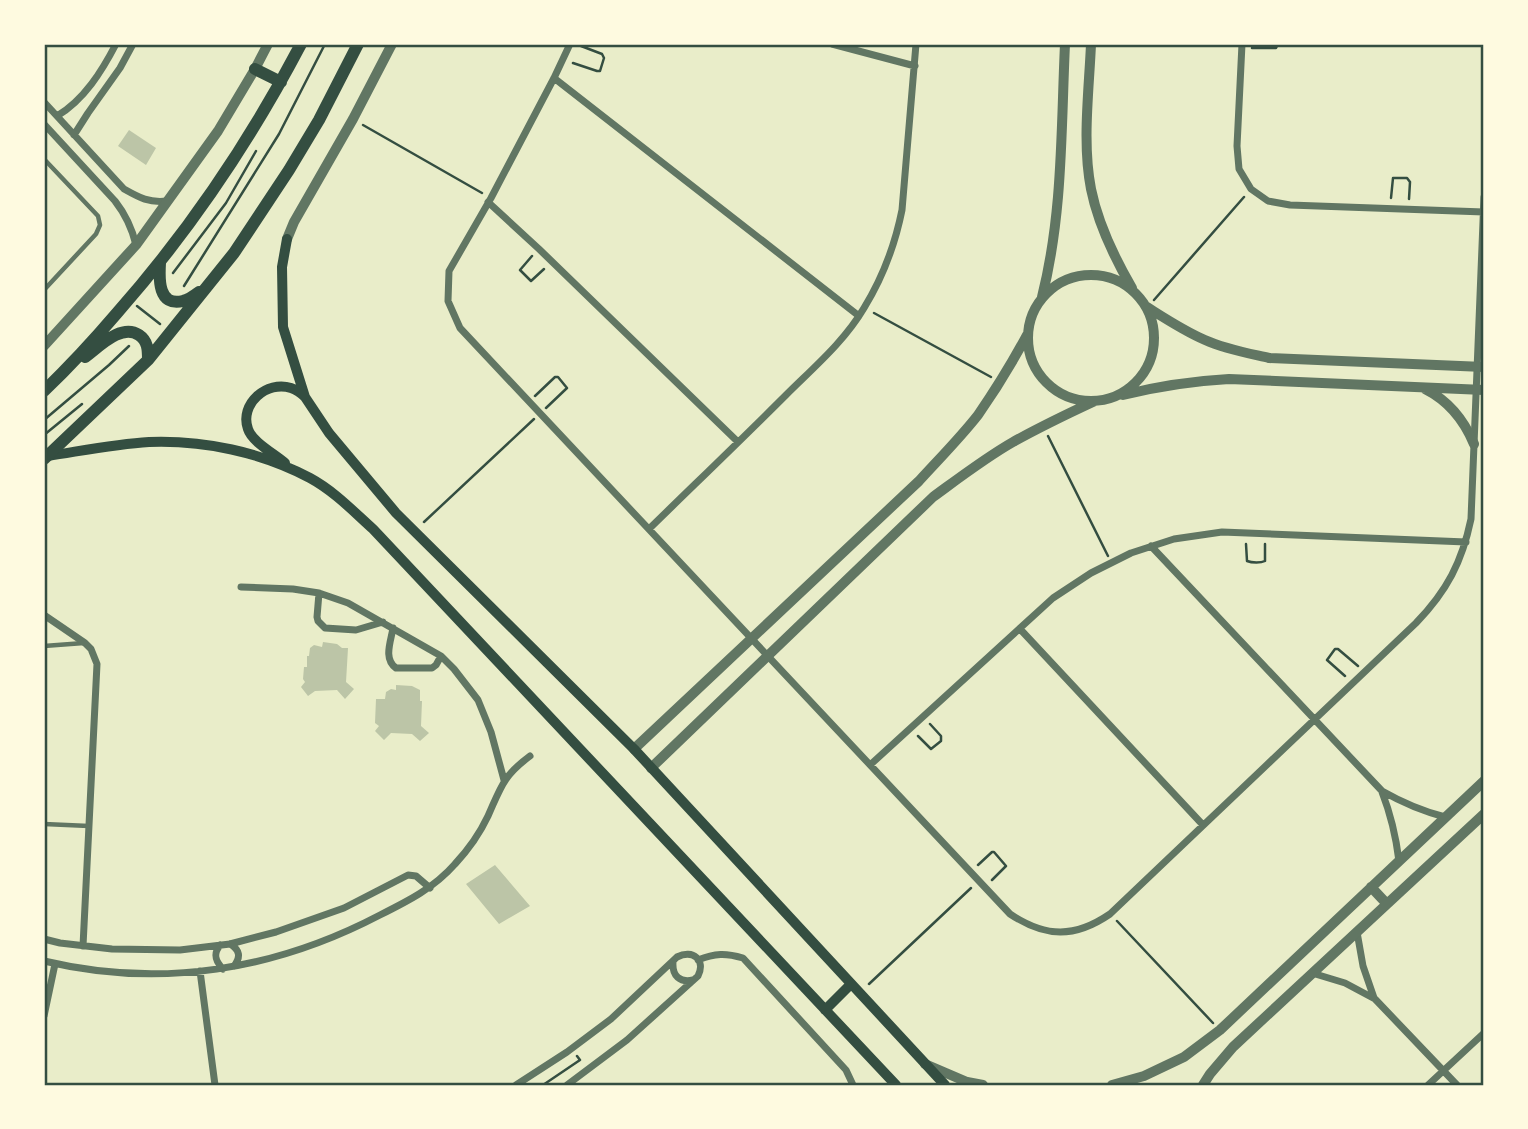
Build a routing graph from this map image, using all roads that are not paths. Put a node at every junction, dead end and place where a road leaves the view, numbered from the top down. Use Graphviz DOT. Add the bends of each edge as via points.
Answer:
graph roads {
  1 [pos="116,44"];
  2 [pos="133,44"];
  3 [pos="268,44"];
  4 [pos="301,44"];
  5 [pos="358,44"];
  6 [pos="392,44"];
  7 [pos="572,44"];
  8 [pos="832,44"];
  9 [pos="916,44"];
  10 [pos="1065,44"];
  11 [pos="1091,44"];
  12 [pos="1242,46"];
  13 [pos="915,66"];
  14 [pos="255,69"];
  15 [pos="554,78"];
  16 [pos="281,82"];
  17 [pos="44,102"];
  18 [pos="57,116"];
  19 [pos="44,124"];
  20 [pos="74,135"];
  21 [pos="44,159"];
  22 [pos="1484,197"];
  23 [pos="490,200"];
  24 [pos="167,201"];
  25 [pos="1484,212"];
  26 [pos="287,239"];
  27 [pos="136,245"];
  28 [pos="160,263"];
  29 [pos="208,287"];
  30 [pos="44,290"];
  31 [pos="1134,291"];
  32 [pos="1042,298"];
  33 [pos="1147,307"];
  34 [pos="859,316"];
  35 [pos="1027,335"];
  36 [pos="44,346"];
  37 [pos="148,360"];
  38 [pos="1481,367"];
  39 [pos="63,373"];
  40 [pos="1422,387"];
  41 [pos="1480,390"];
  42 [pos="44,391"];
  43 [pos="305,397"];
  44 [pos="1116,397"];
  45 [pos="1095,401"];
  46 [pos="738,442"];
  47 [pos="1474,444"];
  48 [pos="46,457"];
  49 [pos="295,471"];
  50 [pos="649,529"];
  51 [pos="1466,542"];
  52 [pos="1151,546"];
  53 [pos="241,587"];
  54 [pos="319,593"];
  55 [pos="44,615"];
  56 [pos="383,622"];
  57 [pos="393,628"];
  58 [pos="1020,629"];
  59 [pos="751,639"];
  60 [pos="85,643"];
  61 [pos="44,646"];
  62 [pos="441,656"];
  63 [pos="767,656"];
  64 [pos="1314,719"];
  65 [pos="634,749"];
  66 [pos="530,755"];
  67 [pos="870,765"];
  68 [pos="651,768"];
  69 [pos="504,780"];
  70 [pos="1484,781"];
  71 [pos="1382,791"];
  72 [pos="1484,814"];
  73 [pos="1445,817"];
  74 [pos="44,824"];
  75 [pos="1203,825"];
  76 [pos="89,826"];
  77 [pos="1399,861"];
  78 [pos="1371,887"];
  79 [pos="430,888"];
  80 [pos="1387,904"];
  81 [pos="1357,932"];
  82 [pos="44,939"];
  83 [pos="230,944"];
  84 [pos="220,945"];
  85 [pos="83,946"];
  86 [pos="698,960"];
  87 [pos="44,961"];
  88 [pos="673,962"];
  89 [pos="55,964"];
  90 [pos="234,967"];
  91 [pos="223,969"];
  92 [pos="200,971"];
  93 [pos="1312,974"];
  94 [pos="693,981"];
  95 [pos="851,984"];
  96 [pos="1375,999"];
  97 [pos="825,1010"];
  98 [pos="44,1016"];
  99 [pos="1484,1033"];
  100 [pos="925,1064"];
  101 [pos="1443,1071"];
  102 [pos="215,1085"];
  103 [pos="516,1085"];
  104 [pos="566,1085"];
  105 [pos="853,1085"];
  106 [pos="896,1085"];
  107 [pos="946,1085"];
  108 [pos="983,1085"];
  109 [pos="1112,1085"];
  110 [pos="1203,1085"];
  111 [pos="1428,1085"];
  112 [pos="1457,1085"];
  1 -- 18 [label="street" via="93,82"];
  2 -- 20 [label="street"];
  3 -- 14 [label="street"];
  4 -- 16 [label="main road"];
  5 -- 29 [label="main road" via="289,170"];
  6 -- 26 [label="street"];
  7 -- 15 [label="street"];
  8 -- 13 [label="street"];
  9 -- 13 [label="street"];
  10 -- 32 [label="street" via="1058,202"];
  11 -- 31 [label="street" via="1087,153 1091,190 1101,226"];
  12 -- 25 [label="street" via="1239,169 1251,189 1268,201"];
  13 -- 34 [label="street" via="897,235 878,285"];
  14 -- 16 [label="main road"];
  14 -- 24 [label="street" via="218,131"];
  15 -- 23 [label="street"];
  15 -- 34 [label="street"];
  16 -- 28 [label="main road" via="215,190"];
  17 -- 18 [label="street"];
  18 -- 20 [label="street"];
  19 -- 27 [label="street" via="125,214"];
  20 -- 24 [label="street" via="124,189 138,198"];
  21 -- 30 [label="lane" via="98,216 100,225"];
  22 -- 25 [label="street"];
  23 -- 46 [label="street"];
  23 -- 50 [label="street" via="449,271 449,301 460,328"];
  24 -- 27 [label="street"];
  25 -- 38 [label="street"];
  26 -- 43 [label="main road" via="282,267 283,327"];
  27 -- 36 [label="street"];
  28 -- 29 [label="main road" via="159,284 172,301 184,301"];
  28 -- 39 [label="main road"];
  29 -- 37 [label="main road"];
  31 -- 32 [label="street" via="1117,280 1076,276"];
  31 -- 33 [label="street"];
  32 -- 35 [label="street"];
  33 -- 38 [label="street" via="1205,340 1269,358"];
  33 -- 44 [label="street" via="1154,327 1154,349 1134,385"];
  34 -- 46 [label="street"];
  35 -- 45 [label="street" via="1030,356 1047,383 1074,399"];
  35 -- 59 [label="street" via="1000,382 949,450"];
  37 -- 39 [label="main road" via="145,340 129,331 120,332"];
  37 -- 48 [label="main road"];
  38 -- 41 [label="street"];
  39 -- 42 [label="main road"];
  40 -- 41 [label="street"];
  40 -- 44 [label="street" via="1229,379 1178,383"];
  40 -- 47 [label="street" via="1458,414"];
  41 -- 47 [label="street"];
  43 -- 49 [label="main road" via="284,386 268,389 248,410 249,432 255,440"];
  43 -- 65 [label="main road" via="396,513"];
  44 -- 45 [label="street"];
  45 -- 63 [label="street" via="1010,443 933,497"];
  46 -- 50 [label="street"];
  47 -- 51 [label="street"];
  48 -- 49 [label="main road" via="173,442 249,453"];
  49 -- 97 [label="main road" via="341,499 373,529"];
  50 -- 59 [label="street"];
  51 -- 52 [label="street" via="1222,532"];
  51 -- 64 [label="street" via="1452,578 1429,609"];
  52 -- 58 [label="street" via="1072,584"];
  52 -- 64 [label="street"];
  53 -- 54 [label="street"];
  54 -- 56 [label="street"];
  54 -- 56 [label="street" via="317,617 325,628 356,631"];
  55 -- 60 [label="street"];
  56 -- 57 [label="street"];
  57 -- 62 [label="street"];
  57 -- 62 [label="street" via="388,658 396,668 432,668"];
  58 -- 67 [label="street"];
  58 -- 75 [label="street"];
  59 -- 63 [label="street"];
  59 -- 65 [label="street"];
  60 -- 61 [label="lane"];
  60 -- 76 [label="street" via="97,664"];
  62 -- 69 [label="street" via="478,700"];
  63 -- 67 [label="street"];
  63 -- 68 [label="street"];
  64 -- 71 [label="street"];
  64 -- 75 [label="street"];
  65 -- 68 [label="main road"];
  66 -- 69 [label="street"];
  67 -- 75 [label="street" via="1010,914 1042,930 1078,930 1095,924"];
  68 -- 95 [label="main road"];
  69 -- 79 [label="street" via="472,842"];
  70 -- 73 [label="street"];
  71 -- 73 [label="street"];
  71 -- 77 [label="street"];
  72 -- 80 [label="street"];
  73 -- 77 [label="street"];
  74 -- 76 [label="lane"];
  76 -- 85 [label="street"];
  77 -- 78 [label="street"];
  78 -- 80 [label="street"];
  78 -- 109 [label="street" via="1220,1030 1184,1056 1144,1076"];
  79 -- 83 [label="street" via="408,875 344,908"];
  79 -- 90 [label="street" via="345,933 290,954"];
  80 -- 81 [label="street"];
  81 -- 93 [label="street"];
  81 -- 96 [label="street"];
  82 -- 85 [label="street"];
  83 -- 84 [label="street"];
  83 -- 90 [label="street" via="240,954"];
  84 -- 85 [label="street" via="180,950"];
  84 -- 91 [label="street" via="215,957"];
  86 -- 88 [label="street" via="682,954"];
  86 -- 94 [label="street" via="700,971"];
  86 -- 105 [label="street" via="714,954 743,958 846,1070"];
  87 -- 89 [label="street"];
  88 -- 94 [label="street" via="680,980"];
  88 -- 103 [label="street" via="611,1018"];
  89 -- 92 [label="street" via="128,973"];
  89 -- 98 [label="street"];
  90 -- 91 [label="street"];
  91 -- 92 [label="street"];
  92 -- 102 [label="street"];
  93 -- 96 [label="street" via="1345,983"];
  93 -- 110 [label="street" via="1233,1047"];
  94 -- 104 [label="street" via="627,1040"];
  95 -- 97 [label="main road"];
  95 -- 100 [label="main road"];
  96 -- 101 [label="street"];
  97 -- 106 [label="main road"];
  99 -- 101 [label="street"];
  100 -- 107 [label="main road"];
  100 -- 108 [label="street"];
  101 -- 111 [label="street"];
  101 -- 112 [label="street"];
}
